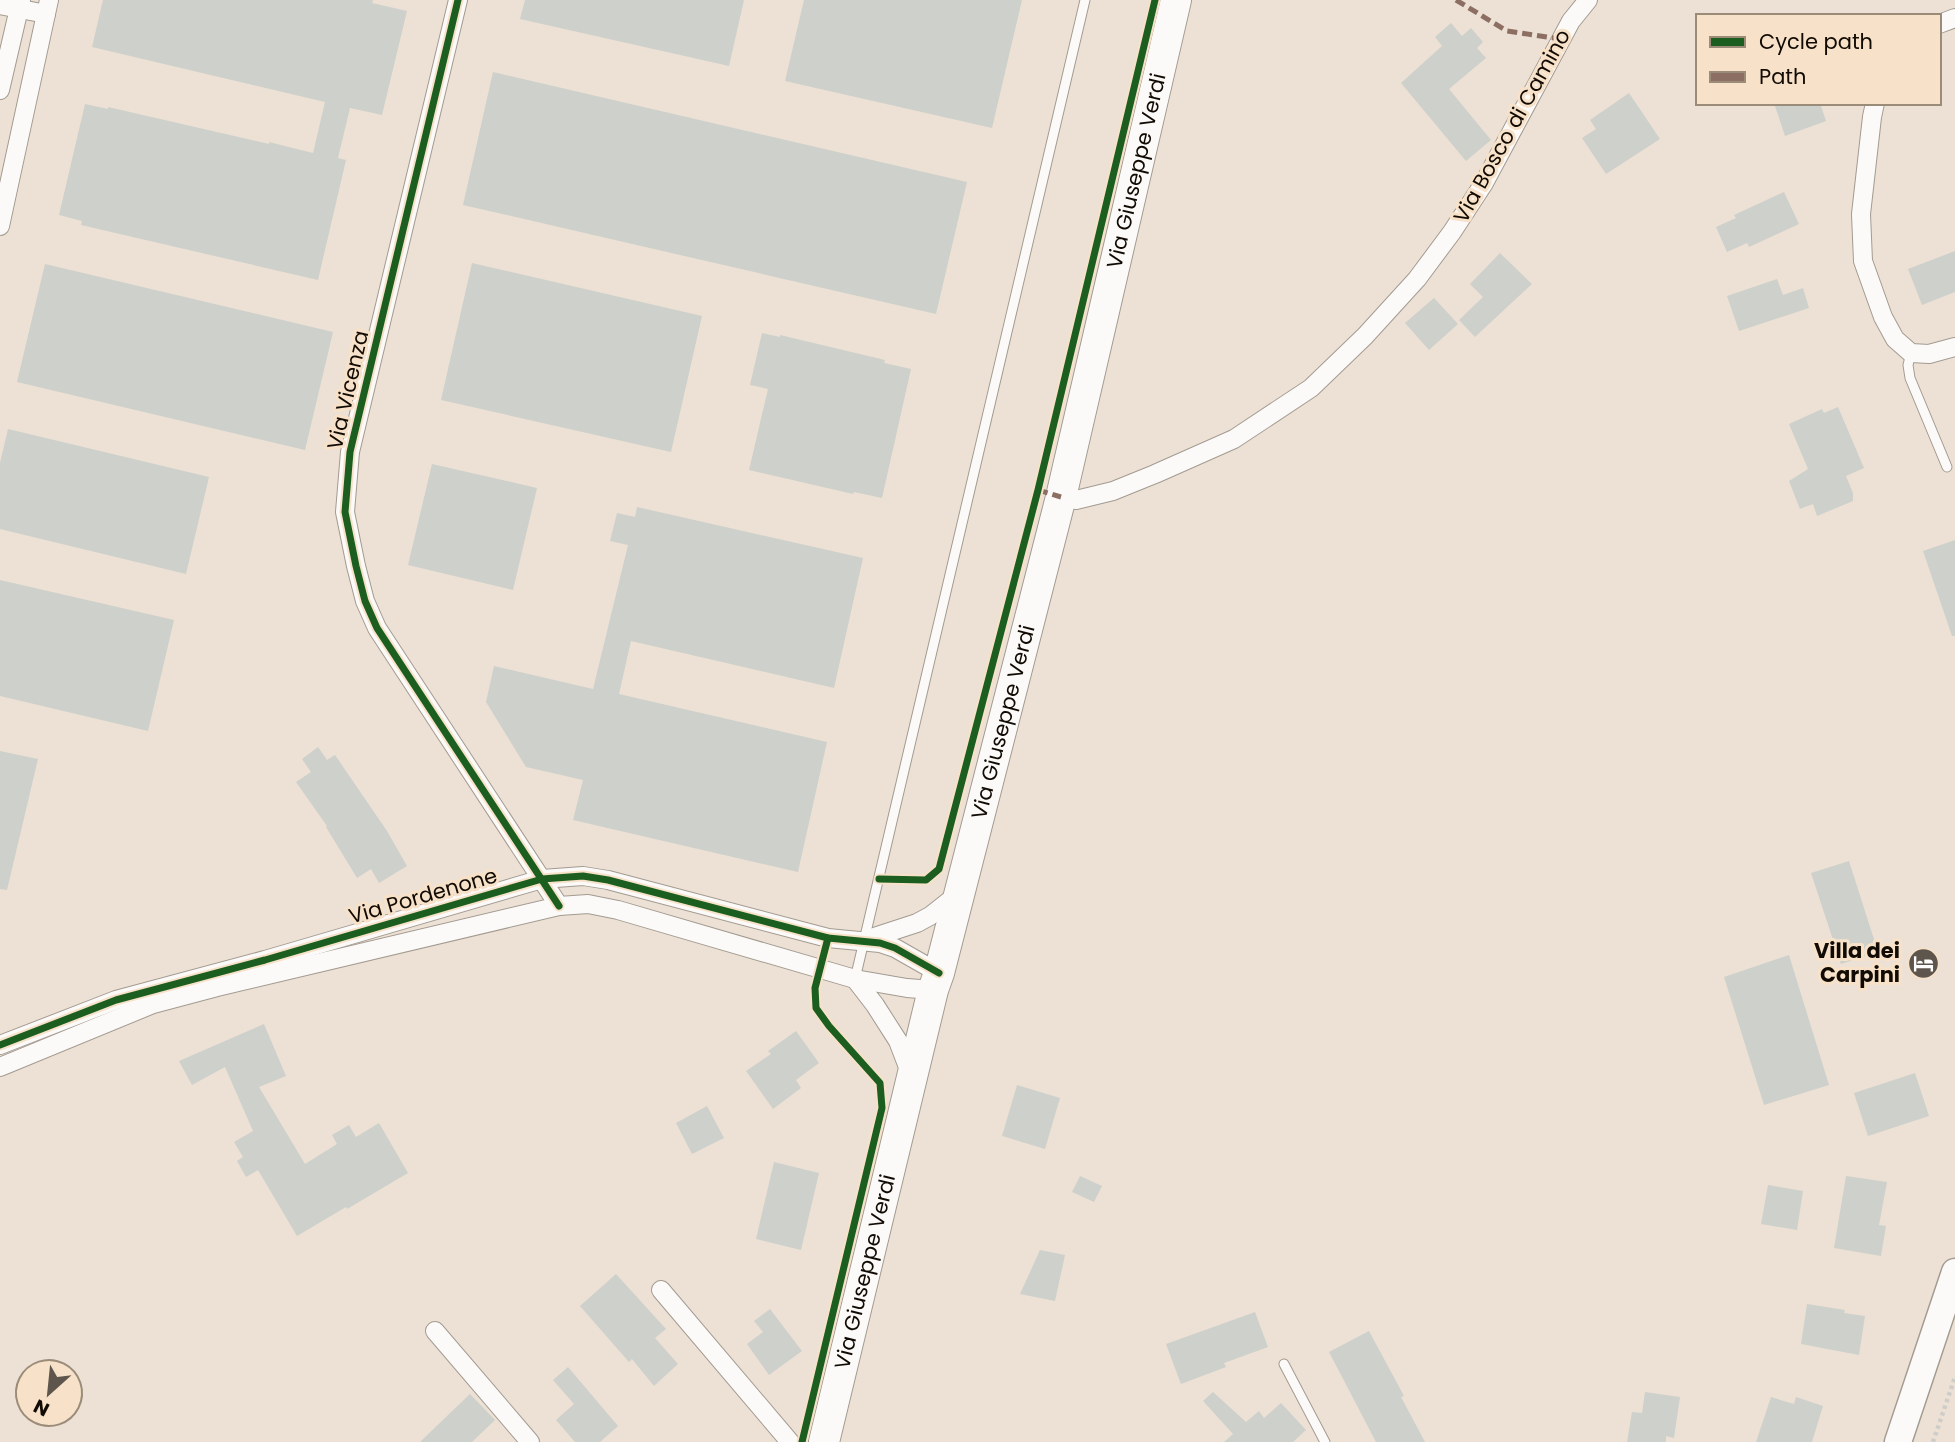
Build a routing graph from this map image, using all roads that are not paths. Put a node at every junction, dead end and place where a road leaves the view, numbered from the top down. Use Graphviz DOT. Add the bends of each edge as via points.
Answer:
graph roads {
  1 [pos="458,0"];
  2 [pos="1085,0"];
  3 [pos="1176,0"];
  4 [pos="1588,0"];
  5 [pos="20,4"];
  6 [pos="0,5"];
  7 [pos="47,7"];
  8 [pos="0,90"];
  9 [pos="1875,105"];
  10 [pos="0,226"];
  11 [pos="1955,347"];
  12 [pos="1911,353"];
  13 [pos="1948,467"];
  14 [pos="1061,497"];
  15 [pos="542,879"];
  16 [pos="959,894"];
  17 [pos="559,906"];
  18 [pos="865,940"];
  19 [pos="253,971"];
  20 [pos="855,979"];
  21 [pos="936,982"];
  22 [pos="0,1045"];
  23 [pos="0,1067"];
  24 [pos="912,1077"];
  25 [pos="1955,1272"];
  26 [pos="661,1290"];
  27 [pos="435,1331"];
  28 [pos="1284,1364"];
  29 [pos="530,1442"];
  30 [pos="790,1442"];
  31 [pos="824,1442"];
  32 [pos="1325,1442"];
  33 [pos="1898,1442"];
  1 -- 15 [label="street, Via Vicenza" via="350,452 345,512 365,601 377,628"];
  2 -- 18 [label="lane"];
  3 -- 14 [label="main road, Via Giuseppe Verdi"];
  4 -- 14 [label="street, Via Bosco di Camino" via="1571,20 1484,183 1452,232 1417,279 1311,388 1234,439 1155,474 1113,491 1076,500"];
  5 -- 6 [label="street"];
  5 -- 7 [label="street"];
  5 -- 8 [label="street"];
  7 -- 10 [label="street"];
  9 -- 12 [label="street" via="1861,214 1863,261 1895,340"];
  11 -- 12 [label="street" via="1929,355"];
  12 -- 13 [label="lane" via="1910,378"];
  14 -- 16 [label="main road, Via Giuseppe Verdi"];
  15 -- 17 [label="street, Via Vicenza"];
  15 -- 18 [label="street, Via Pordenone" via="583,876 608,880 828,938"];
  15 -- 19 [label="street, Via Pordenone"];
  16 -- 18 [label="street" via="917,923"];
  16 -- 21 [label="main road, Via Giuseppe Verdi"];
  17 -- 19 [label="street, Via Pordenone"];
  17 -- 20 [label="street, Via Pordenone" via="588,904 618,910"];
  18 -- 20 [label="lane"];
  18 -- 21 [label="street, Via Pordenone" via="895,948"];
  19 -- 22 [label="street, Via Pordenone" via="116,1000"];
  19 -- 23 [label="street, Via Pordenone" via="153,1004"];
  20 -- 21 [label="street, Via Pordenone" via="907,988"];
  20 -- 24 [label="street" via="898,1041"];
  21 -- 24 [label="main road, Via Giuseppe Verdi"];
  24 -- 31 [label="main road, Via Giuseppe Verdi"];
  25 -- 33 [label="street"];
  26 -- 30 [label="street"];
  27 -- 29 [label="street"];
  28 -- 32 [label="lane"];
}
